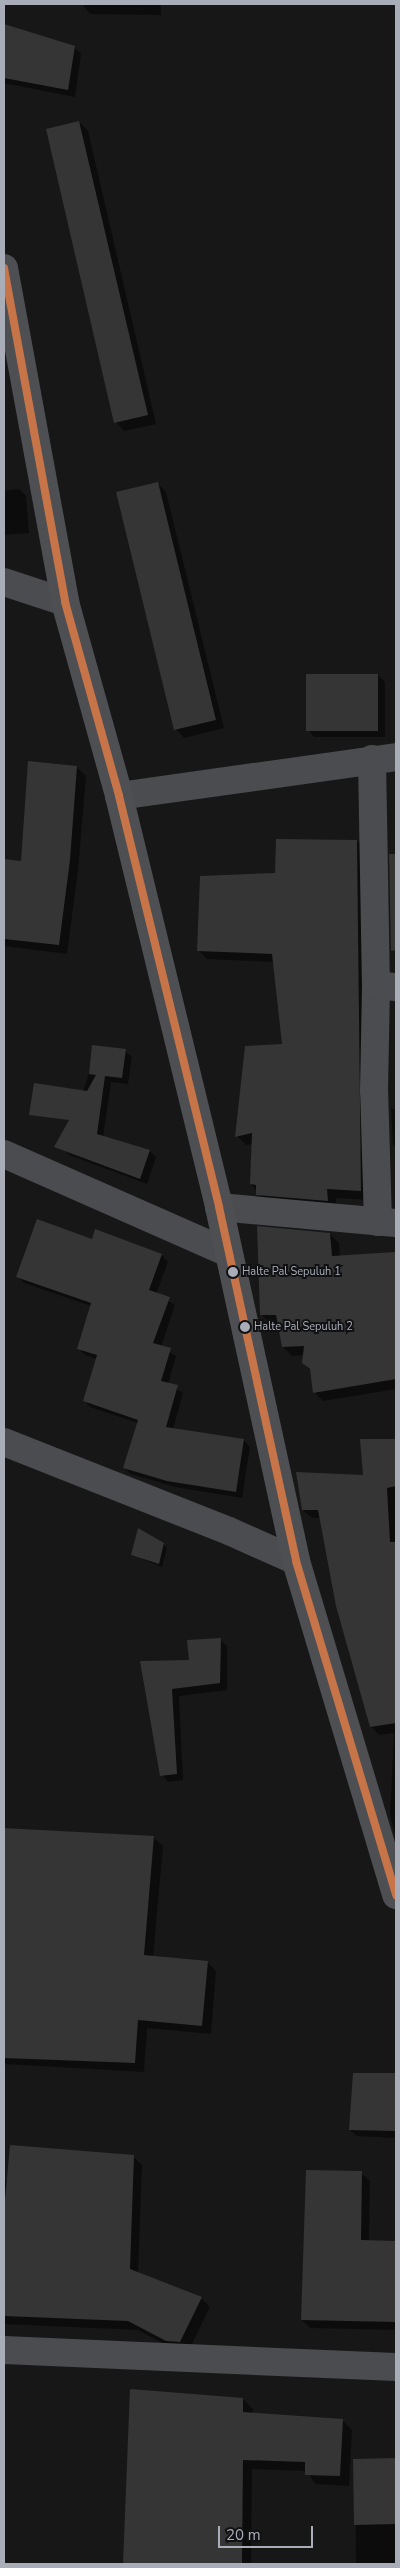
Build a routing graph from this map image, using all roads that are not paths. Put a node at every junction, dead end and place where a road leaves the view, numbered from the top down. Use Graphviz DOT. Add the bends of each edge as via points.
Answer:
graph roads {
  1 [pos="4,268"];
  2 [pos="4,582"];
  3 [pos="65,602"];
  4 [pos="384,758"];
  5 [pos="119,796"];
  6 [pos="386,986"];
  7 [pos="4,1154"];
  8 [pos="219,1207"];
  9 [pos="387,1223"];
  10 [pos="228,1253"];
  11 [pos="4,1442"];
  12 [pos="296,1562"];
  13 [pos="396,1895"];
  14 [pos="4,2350"];
  15 [pos="396,2367"];
  1 -- 3 [label="main road"];
  2 -- 3 [label="street"];
  3 -- 5 [label="main road"];
  4 -- 5 [label="street"];
  4 -- 6 [label="street"];
  5 -- 8 [label="main road"];
  6 -- 9 [label="street" via="374,1091"];
  7 -- 10 [label="street"];
  8 -- 9 [label="street"];
  8 -- 10 [label="main road"];
  10 -- 12 [label="main road"];
  11 -- 12 [label="street" via="229,1531"];
  12 -- 13 [label="main road"];
  14 -- 15 [label="street"];
}
